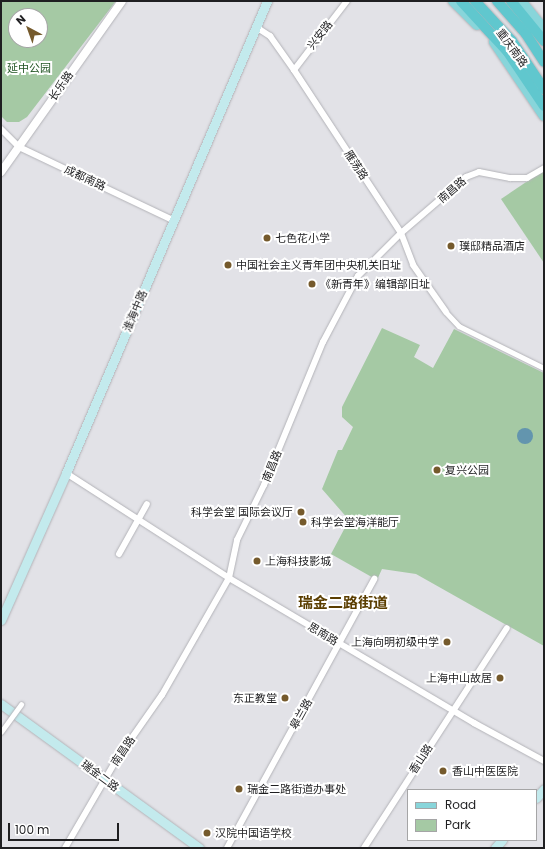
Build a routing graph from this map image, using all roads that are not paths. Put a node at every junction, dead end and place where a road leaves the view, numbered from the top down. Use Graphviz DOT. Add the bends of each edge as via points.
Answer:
graph roads {
  1 [pos="122,1"];
  2 [pos="267,1"];
  3 [pos="347,1"];
  4 [pos="452,1"];
  5 [pos="461,1"];
  6 [pos="474,1"];
  7 [pos="498,1"];
  8 [pos="511,1"];
  9 [pos="521,1"];
  10 [pos="256,27"];
  11 [pos="544,29"];
  12 [pos="544,41"];
  13 [pos="544,53"];
  14 [pos="544,62"];
  15 [pos="294,70"];
  16 [pos="544,89"];
  17 [pos="544,94"];
  18 [pos="544,106"];
  19 [pos="544,116"];
  20 [pos="1,129"];
  21 [pos="19,147"];
  22 [pos="544,168"];
  23 [pos="1,172"];
  24 [pos="173,220"];
  25 [pos="401,233"];
  26 [pos="446,312"];
  27 [pos="544,368"];
  28 [pos="66,473"];
  29 [pos="147,504"];
  30 [pos="140,520"];
  31 [pos="119,554"];
  32 [pos="229,578"];
  33 [pos="374,579"];
  34 [pos="1,620"];
  35 [pos="507,628"];
  36 [pos="339,644"];
  37 [pos="1,704"];
  38 [pos="21,704"];
  39 [pos="452,710"];
  40 [pos="1,732"];
  41 [pos="544,761"];
  42 [pos="105,779"];
  43 [pos="65,848"];
  44 [pos="198,848"];
  45 [pos="227,848"];
  46 [pos="364,848"];
  1 -- 21 [label="street, 长乐路"];
  2 -- 10 [label="main road, 淮海中路"];
  3 -- 15 [label="street, 兴安路"];
  4 -- 19 [label="main road, 重庆南路" via="495,42"];
  5 -- 18 [label="highway" via="507,51"];
  6 -- 16 [label="highway" via="512,42"];
  6 -- 17 [label="main road, 重庆南路" via="512,46"];
  7 -- 13 [label="main road, 重庆南路"];
  7 -- 14 [label="highway" via="526,34"];
  8 -- 12 [label="highway"];
  9 -- 11 [label="main road"];
  10 -- 15 [label="street, 雁荡路" via="270,36"];
  10 -- 24 [label="main road, 淮海中路"];
  15 -- 25 [label="street, 雁荡路"];
  20 -- 21 [label="street, 成都南路"];
  21 -- 23 [label="street, 长乐路"];
  21 -- 24 [label="street, 成都南路"];
  22 -- 25 [label="street, 南昌路" via="527,178 510,178 479,172 466,177"];
  24 -- 28 [label="main road, 淮海中路"];
  25 -- 26 [label="street, 雁荡路" via="413,265"];
  25 -- 32 [label="street, 南昌路" via="358,276 323,342 264,485 237,540"];
  26 -- 27 [label="street" via="459,326"];
  28 -- 30 [label="street, 思南路"];
  28 -- 34 [label="main road, 淮海中路"];
  29 -- 30 [label="street"];
  30 -- 31 [label="street"];
  30 -- 32 [label="street, 思南路"];
  32 -- 36 [label="street, 思南路"];
  32 -- 42 [label="street, 南昌路" via="162,695"];
  33 -- 36 [label="street, 皋兰路"];
  35 -- 39 [label="street, 香山路"];
  36 -- 39 [label="street, 思南路"];
  36 -- 45 [label="street, 皋兰路"];
  37 -- 42 [label="main road, 瑞金二路"];
  38 -- 40 [label="street, bridge"];
  39 -- 41 [label="street, 思南路"];
  39 -- 46 [label="street, 香山路"];
  42 -- 43 [label="street, 南昌路"];
  42 -- 44 [label="main road, 瑞金二路"];
}
